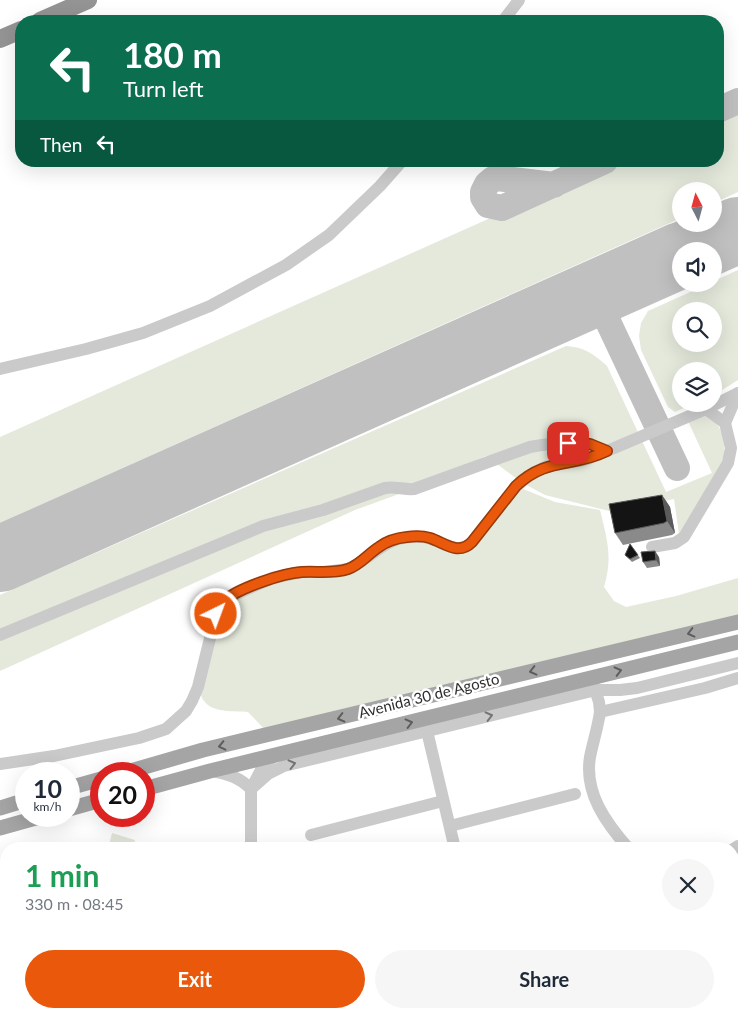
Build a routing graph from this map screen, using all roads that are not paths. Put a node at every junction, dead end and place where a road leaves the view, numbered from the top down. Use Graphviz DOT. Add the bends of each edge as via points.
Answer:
graph roads {
  1 [pos="88,0"];
  2 [pos="519,0"];
  3 [pos="54,15"];
  4 [pos="508,15"];
  5 [pos="15,33"];
  6 [pos="0,39"];
  7 [pos="396,167"];
  8 [pos="0,369"];
  9 [pos="738,393"];
  10 [pos="722,401"];
  11 [pos="699,412"];
  12 [pos="711,412"];
  13 [pos="726,422"];
  14 [pos="607,451"];
  15 [pos="652,547"];
  16 [pos="738,622"];
  17 [pos="0,635"];
  18 [pos="738,642"];
  19 [pos="738,663"];
  20 [pos="738,678"];
  21 [pos="593,684"];
  22 [pos="600,712"];
  23 [pos="427,731"];
  24 [pos="276,755"];
  25 [pos="0,764"];
  26 [pos="155,764"];
  27 [pos="210,771"];
  28 [pos="155,786"];
  29 [pos="251,789"];
  30 [pos="575,794"];
  31 [pos="442,800"];
  32 [pos="15,803"];
  33 [pos="0,808"];
  34 [pos="15,824"];
  35 [pos="450,826"];
  36 [pos="0,828"];
  37 [pos="311,835"];
  38 [pos="251,842"];
  39 [pos="453,842"];
  40 [pos="622,842"];
  1 -- 3 [label="highway"];
  2 -- 4 [label="street"];
  5 -- 6 [label="highway"];
  7 -- 8 [label="street" via="330,235 286,265 210,306 143,333"];
  9 -- 10 [label="street"];
  9 -- 13 [label="street"];
  11 -- 14 [label="street"];
  12 -- 13 [label="street"];
  13 -- 15 [label="street" via="731,448 728,463 684,537 675,543"];
  14 -- 17 [label="street" via="590,444 544,444 414,489 384,488 323,510 263,526"];
  14 -- 25 [label="street" via="587,459 545,467 524,478 472,542 462,548 452,548 424,537 397,539 379,547 348,569 286,574 230,596 216,614 192,701 166,729 54,756"];
  16 -- 26 [label="main road, Avenida 30 de Agosto, one-way"];
  21 -- 18 [label="main road, Avenida 30 de Agosto, one-way"];
  19 -- 21 [label="street" via="637,688 620,690"];
  20 -- 22 [label="street"];
  21 -- 22 [label="street"];
  23 -- 21 [label="street, one-way"];
  24 -- 21 [label="main road, Avenida 30 de Agosto, one-way"];
  22 -- 40 [label="street" via="590,756 592,791 603,816"];
  29 -- 23 [label="street, one-way" via="268,774 284,766"];
  23 -- 31 [label="street"];
  24 -- 27 [label="main road, Avenida 30 de Agosto"];
  24 -- 29 [label="street" via="263,766"];
  27 -- 28 [label="main road, Avenida 30 de Agosto"];
  27 -- 29 [label="street" via="237,778"];
  29 -- 38 [label="street"];
  30 -- 35 [label="street"];
  31 -- 35 [label="street"];
  31 -- 37 [label="street"];
  32 -- 33 [label="main road"];
  34 -- 36 [label="main road"];
  35 -- 39 [label="street"];
}
